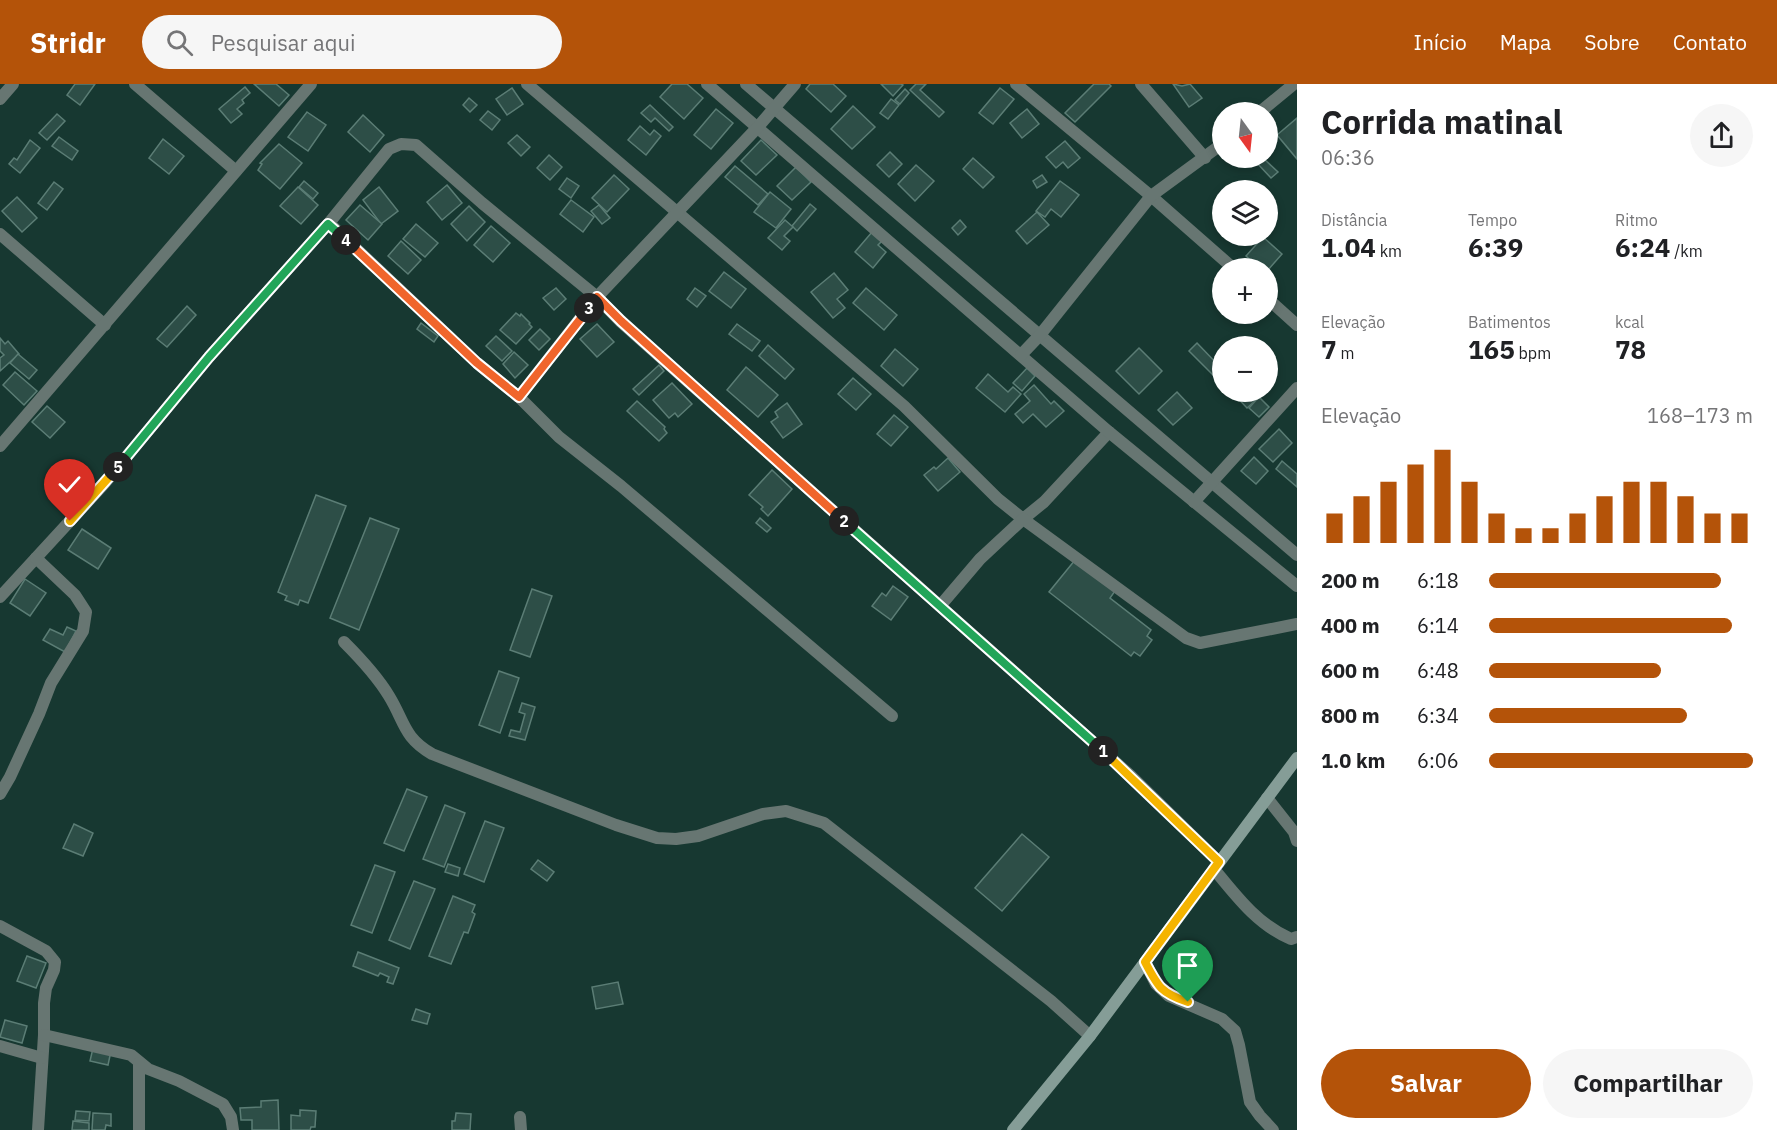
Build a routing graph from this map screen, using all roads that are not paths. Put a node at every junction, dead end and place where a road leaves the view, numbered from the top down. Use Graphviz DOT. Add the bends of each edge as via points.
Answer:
graph roads {
  1 [pos="13,84"];
  2 [pos="135,84"];
  3 [pos="311,84"];
  4 [pos="527,84"];
  5 [pos="706,84"];
  6 [pos="746,84"];
  7 [pos="795,84"];
  8 [pos="1016,84"];
  9 [pos="1141,84"];
  10 [pos="1294,84"];
  11 [pos="0,99"];
  12 [pos="1272,102"];
  13 [pos="775,108"];
  14 [pos="757,128"];
  15 [pos="1212,152"];
  16 [pos="1205,158"];
  17 [pos="236,171"];
  18 [pos="1151,196"];
  19 [pos="676,211"];
  20 [pos="328,224"];
  21 [pos="0,234"];
  22 [pos="1222,258"];
  23 [pos="597,297"];
  24 [pos="1278,308"];
  25 [pos="105,325"];
  26 [pos="1297,325"];
  27 [pos="1040,334"];
  28 [pos="1022,355"];
  29 [pos="1297,388"];
  30 [pos="519,397"];
  31 [pos="1109,432"];
  32 [pos="0,446"];
  33 [pos="1212,481"];
  34 [pos="1194,502"];
  35 [pos="1023,519"];
  36 [pos="1297,555"];
  37 [pos="36,558"];
  38 [pos="1297,586"];
  39 [pos="0,597"];
  40 [pos="940,606"];
  41 [pos="1297,624"];
  42 [pos="345,642"];
  43 [pos="892,716"];
  44 [pos="1297,758"];
  45 [pos="0,794"];
  46 [pos="1267,798"];
  47 [pos="1297,841"];
  48 [pos="1217,865"];
  49 [pos="0,926"];
  50 [pos="1297,937"];
  51 [pos="1145,962"];
  52 [pos="44,1035"];
  53 [pos="1090,1036"];
  54 [pos="0,1046"];
  55 [pos="42,1058"];
  56 [pos="139,1063"];
  57 [pos="520,1117"];
  58 [pos="38,1130"];
  59 [pos="139,1130"];
  60 [pos="233,1130"];
  61 [pos="521,1130"];
  62 [pos="1013,1130"];
  63 [pos="1274,1130"];
  1 -- 11 [label="street"];
  2 -- 17 [label="street"];
  3 -- 17 [label="street"];
  4 -- 19 [label="street"];
  5 -- 14 [label="street"];
  6 -- 13 [label="street"];
  7 -- 13 [label="street"];
  8 -- 18 [label="street"];
  9 -- 16 [label="street"];
  10 -- 12 [label="street"];
  13 -- 14 [label="street"];
  13 -- 27 [label="street"];
  14 -- 19 [label="street"];
  14 -- 28 [label="street"];
  15 -- 16 [label="street"];
  16 -- 18 [label="street"];
  17 -- 25 [label="street"];
  18 -- 22 [label="street"];
  18 -- 27 [label="street"];
  19 -- 23 [label="street"];
  19 -- 35 [label="street" via="904,405"];
  20 -- 23 [label="street" via="389,149 401,144 416,145"];
  20 -- 30 [label="street"];
  20 -- 37 [label="street"];
  21 -- 25 [label="street"];
  23 -- 30 [label="street"];
  23 -- 40 [label="street"];
  24 -- 26 [label="street"];
  25 -- 32 [label="street"];
  27 -- 28 [label="street"];
  27 -- 33 [label="street"];
  28 -- 31 [label="street"];
  29 -- 33 [label="street"];
  30 -- 43 [label="street" via="559,437"];
  31 -- 34 [label="street"];
  31 -- 35 [label="street"];
  33 -- 34 [label="street"];
  33 -- 36 [label="street"];
  34 -- 38 [label="street"];
  35 -- 40 [label="street" via="980,559"];
  35 -- 41 [label="street" via="1186,638 1200,643"];
  37 -- 39 [label="street"];
  37 -- 45 [label="street" via="75,594 86,612 83,631 51,683"];
  40 -- 48 [label="street" via="1131,776"];
  42 -- 53 [label="street" via="370,668 418,746 616,825 657,838 676,839 786,811 824,823"];
  44 -- 46 [label="street"];
  46 -- 47 [label="street"];
  46 -- 48 [label="street"];
  48 -- 50 [label="street" via="1235,895 1268,928 1291,939"];
  48 -- 51 [label="street"];
  49 -- 52 [label="street" via="46,951 55,962 46,988"];
  51 -- 53 [label="street"];
  51 -- 63 [label="street" via="1156,984 1169,996 1222,1019 1234,1031 1250,1101"];
  52 -- 55 [label="street"];
  52 -- 56 [label="street" via="119,1051"];
  53 -- 62 [label="street"];
  54 -- 55 [label="street"];
  55 -- 58 [label="street"];
  56 -- 59 [label="street"];
  56 -- 60 [label="street" via="223,1104"];
  57 -- 61 [label="street"];
}
